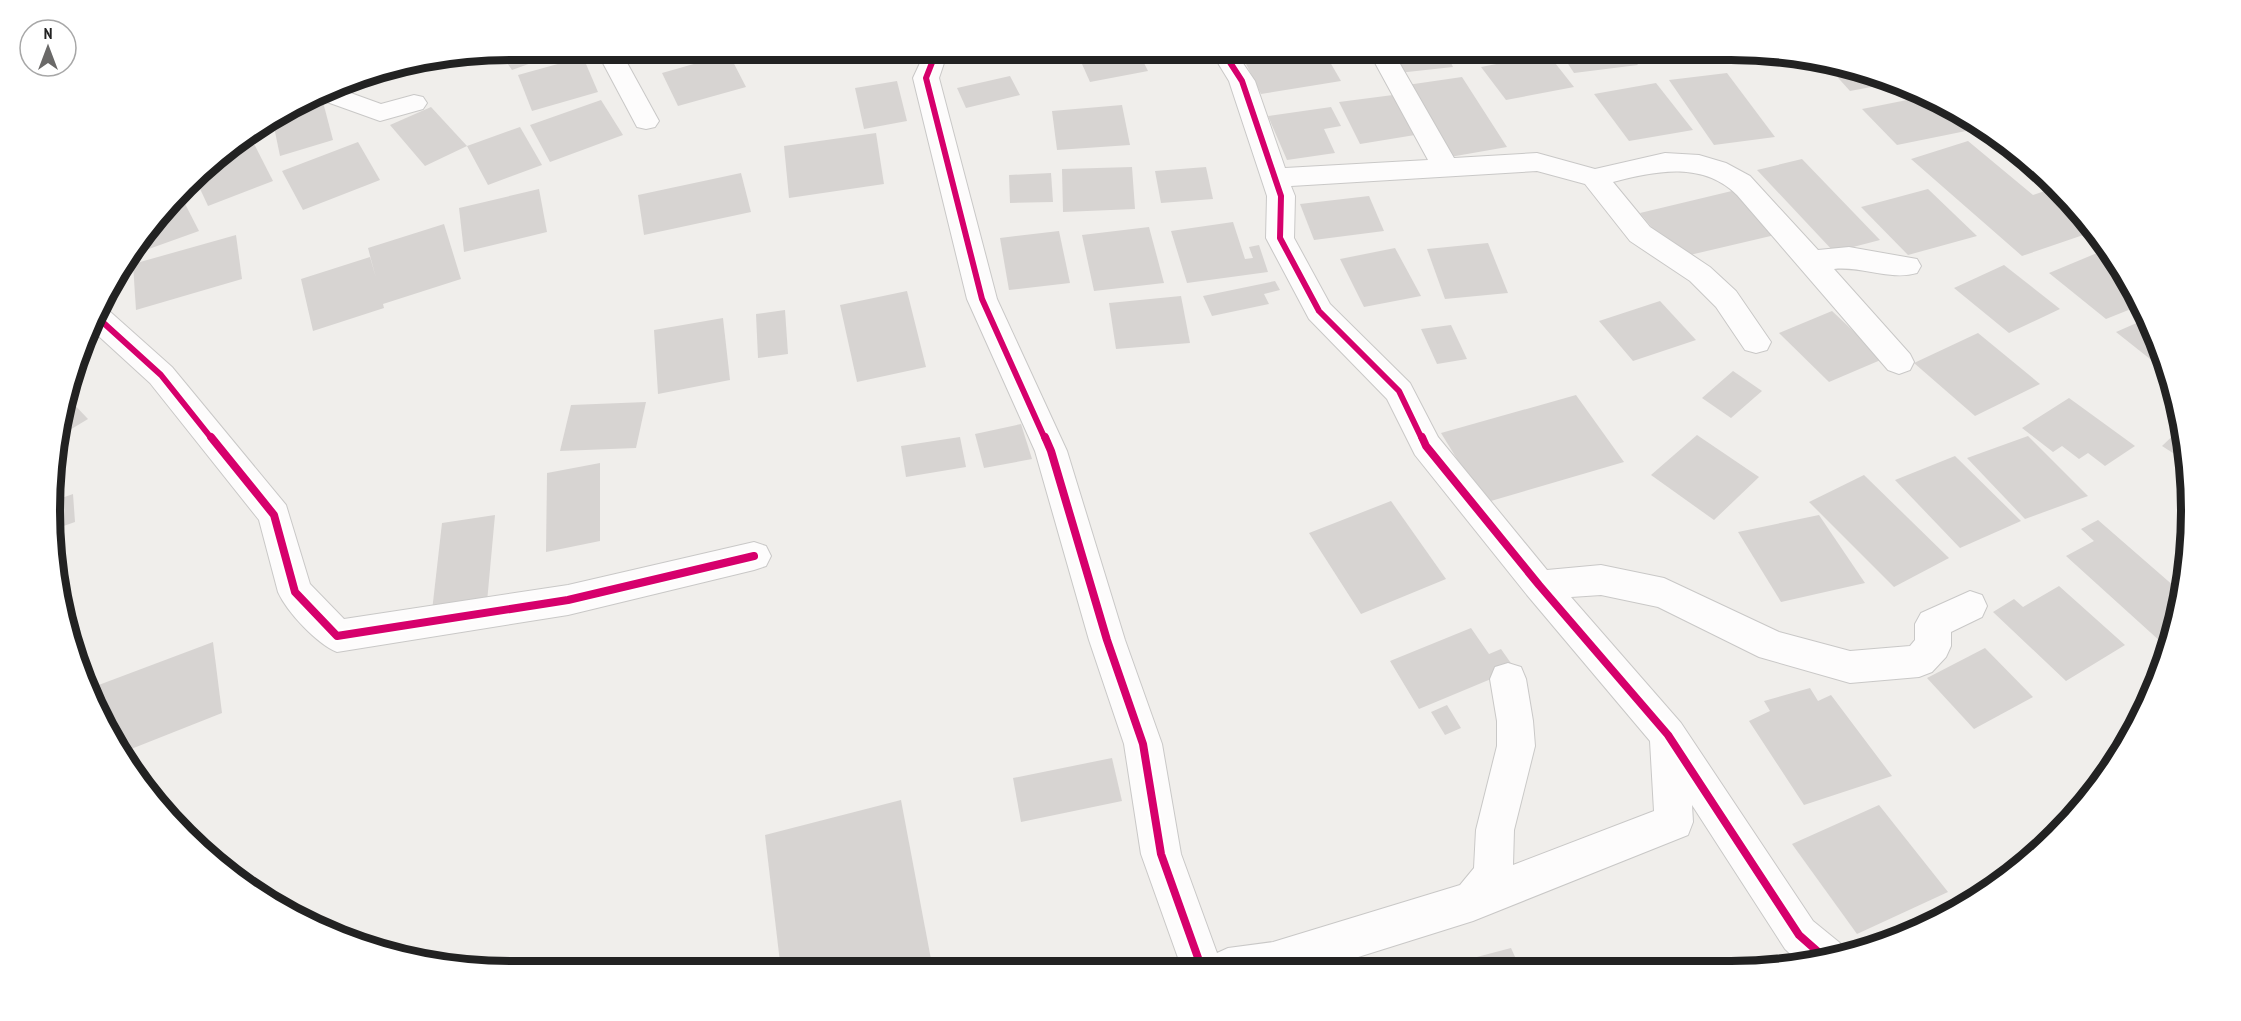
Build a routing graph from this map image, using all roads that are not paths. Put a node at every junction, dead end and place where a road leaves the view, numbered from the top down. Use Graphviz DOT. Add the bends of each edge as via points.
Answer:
graph roads {
  1 [pos="613,60"];
  2 [pos="934,60"];
  3 [pos="1228,60"];
  4 [pos="1386,60"];
  5 [pos="334,96"];
  6 [pos="414,103"];
  7 [pos="646,121"];
  8 [pos="1446,168"];
  9 [pos="1275,178"];
  10 [pos="1595,178"];
  11 [pos="1812,261"];
  12 [pos="1907,266"];
  13 [pos="101,321"];
  14 [pos="1756,342"];
  15 [pos="1899,362"];
  16 [pos="754,556"];
  17 [pos="1539,585"];
  18 [pos="1970,606"];
  19 [pos="1508,679"];
  20 [pos="1668,735"];
  21 [pos="1473,901"];
  22 [pos="1818,952"];
  23 [pos="1199,961"];
  24 [pos="1279,961"];
  1 -- 7 [label="street"];
  2 -- 23 [label="street" via="927,78 982,298 1051,450 1107,640 1143,744 1161,854"];
  3 -- 9 [label="street" via="1242,81"];
  4 -- 8 [label="street"];
  5 -- 6 [label="street" via="380,113"];
  8 -- 9 [label="street"];
  8 -- 10 [label="street" via="1538,162"];
  9 -- 17 [label="street" via="1281,196 1280,238 1318,311 1399,391 1426,446"];
  10 -- 11 [label="street" via="1657,162 1700,162 1735,178"];
  10 -- 14 [label="street" via="1640,234 1700,274 1726,299"];
  11 -- 12 [label="street" via="1849,257"];
  11 -- 15 [label="street"];
  13 -- 16 [label="street" via="160,375 274,515 295,592 337,636 568,600"];
  17 -- 18 [label="street" via="1600,580 1664,593 1772,646 1850,668 1918,661 1933,646 1933,624"];
  17 -- 20 [label="street"];
  19 -- 21 [label="street" via="1516,746 1495,830 1493,875"];
  20 -- 21 [label="street" via="1674,822"];
  20 -- 22 [label="street" via="1799,935"];
  21 -- 24 [label="street"];
}
